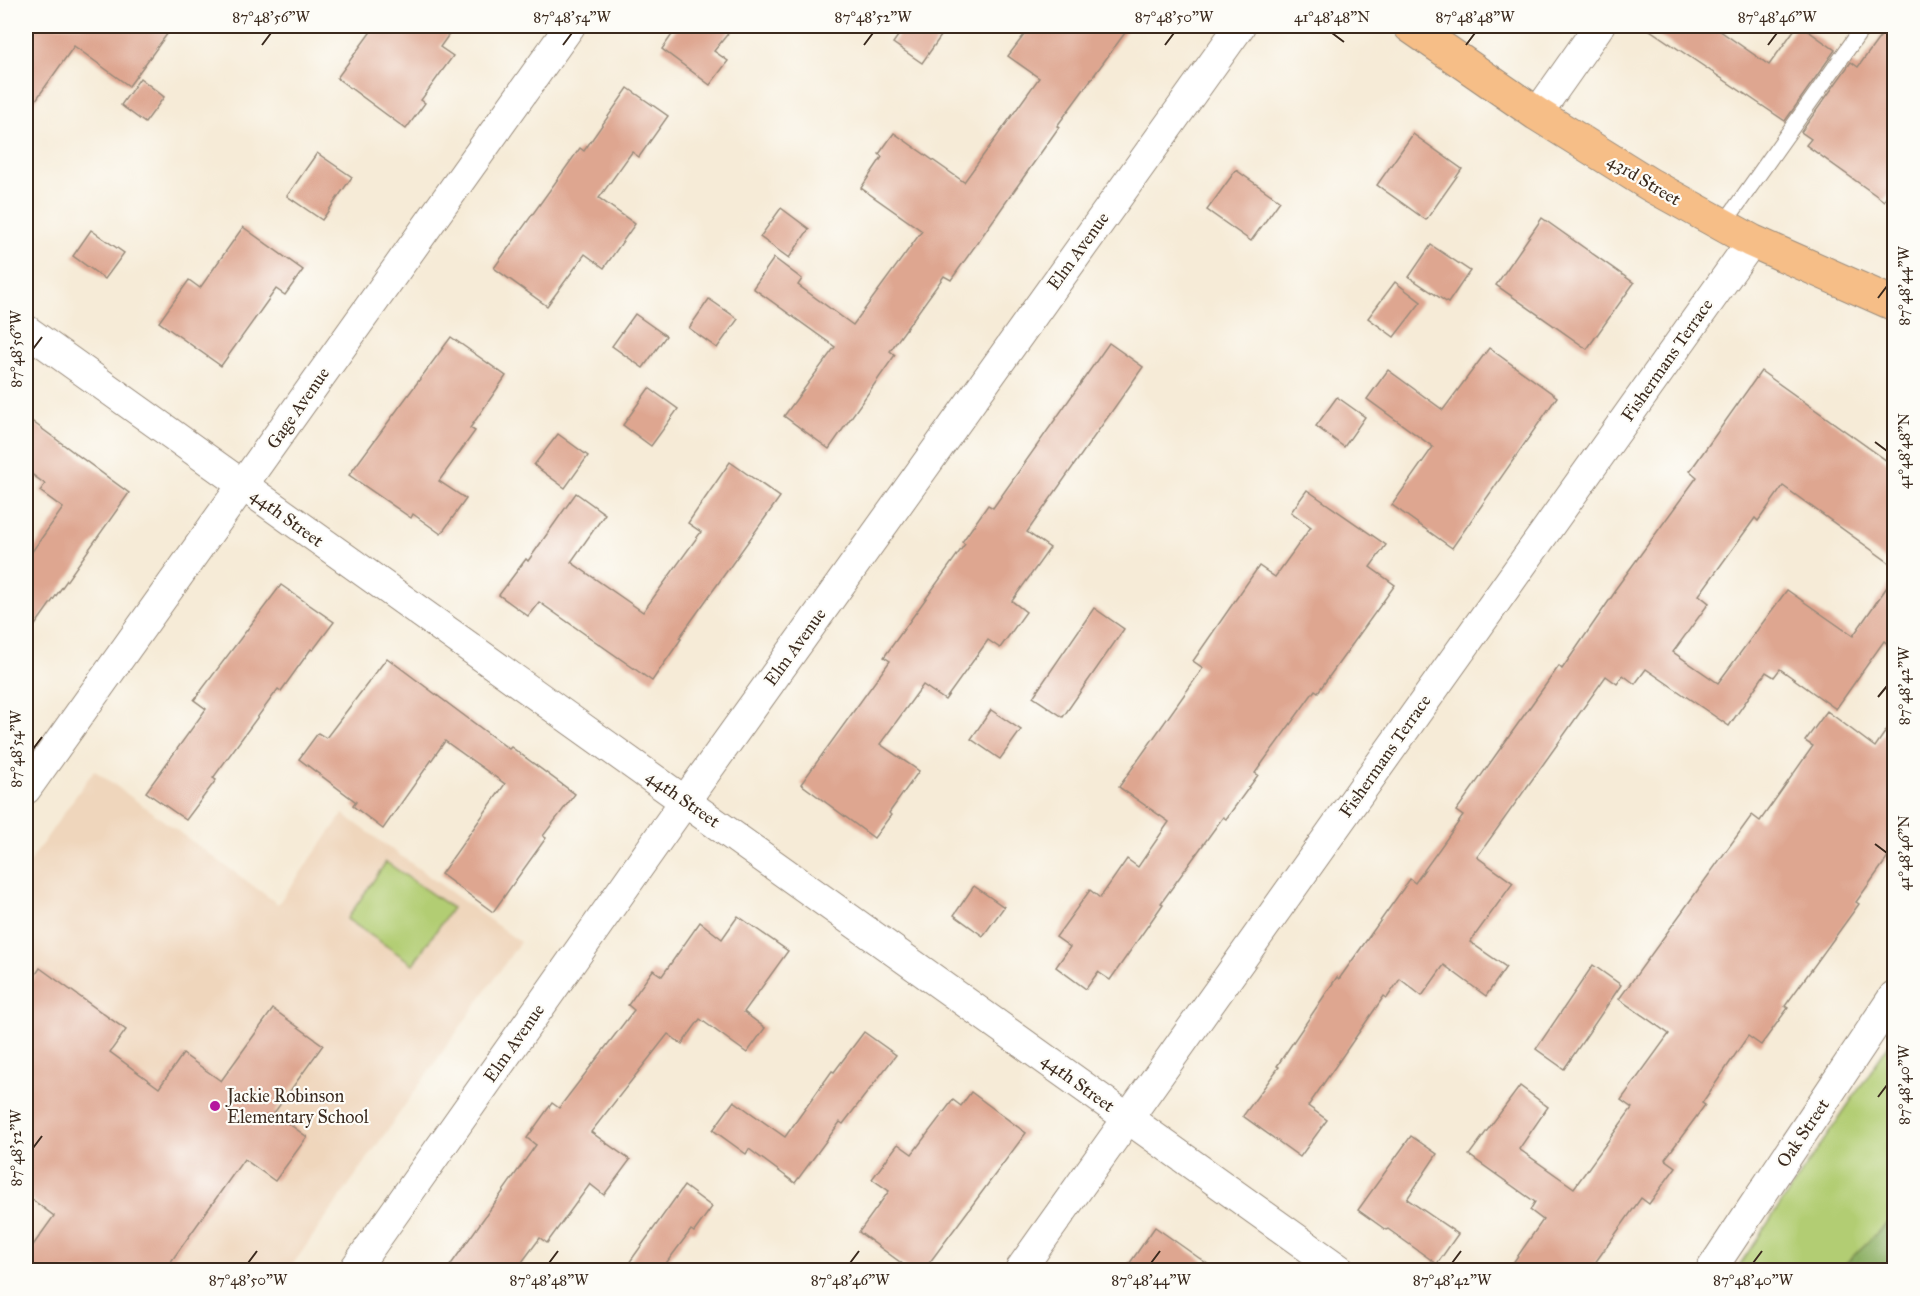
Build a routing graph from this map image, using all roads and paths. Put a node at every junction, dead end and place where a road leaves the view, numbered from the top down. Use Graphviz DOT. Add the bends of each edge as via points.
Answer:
graph roads {
  1 [pos="570,26"];
  2 [pos="1240,26"];
  3 [pos="1410,26"];
  4 [pos="1599,26"];
  5 [pos="1864,26"];
  6 [pos="1537,114"];
  7 [pos="1723,225"];
  8 [pos="1752,241"];
  9 [pos="1894,304"];
  10 [pos="26,330"];
  11 [pos="243,486"];
  12 [pos="26,789"];
  13 [pos="685,801"];
  14 [pos="1894,996"];
  15 [pos="1127,1119"];
  16 [pos="354,1270"];
  17 [pos="1020,1270"];
  18 [pos="1340,1270"];
  19 [pos="1711,1270"];
  1 -- 11 [label="street, Gage Avenue"];
  2 -- 13 [label="street, Elm Avenue"];
  3 -- 6 [label="main road, 43rd Street"];
  4 -- 6 [label="street"];
  5 -- 7 [label="lane"];
  6 -- 7 [label="main road, 43rd Street"];
  7 -- 8 [label="main road, 43rd Street"];
  8 -- 9 [label="main road, 43rd Street"];
  8 -- 15 [label="street, Fishermans Terrace"];
  10 -- 11 [label="street, 44th Street"];
  11 -- 12 [label="street, Gage Avenue"];
  11 -- 13 [label="street, 44th Street"];
  13 -- 15 [label="street, 44th Street"];
  13 -- 16 [label="street, Elm Avenue"];
  14 -- 19 [label="street, Oak Street"];
  15 -- 17 [label="street, Fishermans Terrace"];
  15 -- 18 [label="street, 44th Street"];
}
